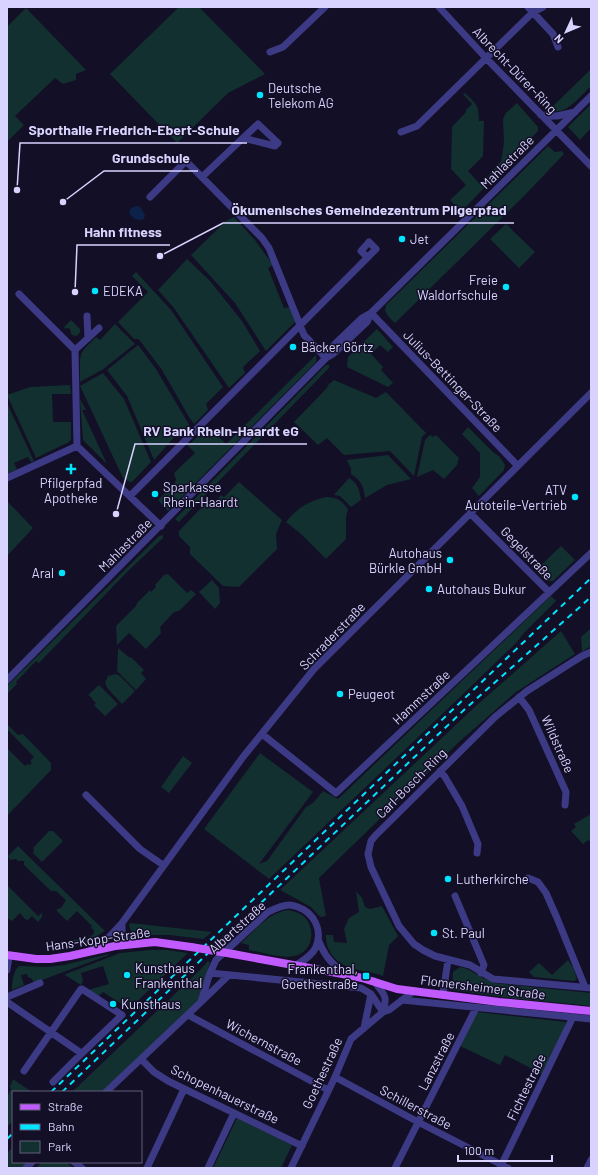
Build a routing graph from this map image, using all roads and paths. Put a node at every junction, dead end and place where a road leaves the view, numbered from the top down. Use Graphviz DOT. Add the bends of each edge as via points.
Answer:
graph roads {
  1 [pos="325,7"];
  2 [pos="440,7"];
  3 [pos="543,7"];
  4 [pos="530,10"];
  5 [pos="558,47"];
  6 [pos="270,52"];
  7 [pos="486,58"];
  8 [pos="591,96"];
  9 [pos="575,112"];
  10 [pos="541,115"];
  11 [pos="556,131"];
  12 [pos="401,132"];
  13 [pos="243,138"];
  14 [pos="591,166"];
  15 [pos="202,177"];
  16 [pos="150,197"];
  17 [pos="367,257"];
  18 [pos="19,294"];
  19 [pos="371,313"];
  20 [pos="87,316"];
  21 [pos="300,326"];
  22 [pos="99,328"];
  23 [pos="88,338"];
  24 [pos="75,350"];
  25 [pos="326,358"];
  26 [pos="591,393"];
  27 [pos="77,446"];
  28 [pos="518,466"];
  29 [pos="7,478"];
  30 [pos="130,496"];
  31 [pos="470,513"];
  32 [pos="161,526"];
  33 [pos="591,552"];
  34 [pos="549,592"];
  35 [pos="591,652"];
  36 [pos="7,680"];
  37 [pos="519,697"];
  38 [pos="262,734"];
  39 [pos="440,771"];
  40 [pos="86,795"];
  41 [pos="566,805"];
  42 [pos="477,853"];
  43 [pos="163,865"];
  44 [pos="528,878"];
  45 [pos="455,896"];
  46 [pos="122,923"];
  47 [pos="318,938"];
  48 [pos="131,944"];
  49 [pos="192,947"];
  50 [pos="89,952"];
  51 [pos="8,955"];
  52 [pos="448,960"];
  53 [pos="295,966"];
  54 [pos="7,970"];
  55 [pos="210,973"];
  56 [pos="481,973"];
  57 [pos="229,975"];
  58 [pos="348,975"];
  59 [pos="374,981"];
  60 [pos="40,983"];
  61 [pos="588,988"];
  62 [pos="414,991"];
  63 [pos="371,994"];
  64 [pos="443,994"];
  65 [pos="7,997"];
  66 [pos="402,1000"];
  67 [pos="7,1002"];
  68 [pos="201,1002"];
  69 [pos="476,1008"];
  70 [pos="591,1011"];
  71 [pos="383,1012"];
  72 [pos="188,1014"];
  73 [pos="573,1017"];
  74 [pos="591,1019"];
  75 [pos="364,1028"];
  76 [pos="51,1032"];
  77 [pos="81,1053"];
  78 [pos="141,1059"];
  79 [pos="24,1071"];
  80 [pos="335,1077"];
  81 [pos="54,1082"];
  82 [pos="184,1090"];
  83 [pos="328,1090"];
  84 [pos="107,1091"];
  85 [pos="234,1113"];
  86 [pos="418,1122"];
  87 [pos="302,1146"];
  88 [pos="591,1160"];
  89 [pos="500,1166"];
  90 [pos="147,1168"];
  91 [pos="208,1168"];
  92 [pos="291,1168"];
  93 [pos="395,1168"];
  94 [pos="508,1168"];
  95 [pos="587,1168"];
  1 -- 6 [label="street" via="283,47"];
  2 -- 7 [label="street, Albrecht-Dürer-Ring"];
  3 -- 4 [label="street"];
  4 -- 5 [label="street" via="553,34"];
  4 -- 7 [label="street"];
  7 -- 10 [label="street, Albrecht-Dürer-Ring"];
  7 -- 12 [label="street" via="417,126"];
  8 -- 9 [label="street, Mahlastraße"];
  9 -- 10 [label="street" via="557,116"];
  9 -- 11 [label="street, Mahlastraße"];
  10 -- 11 [label="street, Albrecht-Dürer-Ring"];
  11 -- 14 [label="street"];
  11 -- 19 [label="street, Mahlastraße"];
  13 -- 15 [label="street"];
  15 -- 16 [label="street" via="186,161"];
  15 -- 21 [label="street" via="269,248"];
  17 -- 21 [label="street"];
  18 -- 24 [label="street"];
  19 -- 25 [label="street, Mahlastraße" via="366,322 334,354"];
  19 -- 28 [label="street, Julius-Bettinger-Straße"];
  20 -- 23 [label="street"];
  21 -- 25 [label="street" via="304,335"];
  21 -- 30 [label="street"];
  22 -- 23 [label="street"];
  23 -- 24 [label="street"];
  24 -- 27 [label="street"];
  25 -- 32 [label="street, Mahlastraße"];
  26 -- 28 [label="street, Schraderstraße"];
  27 -- 29 [label="street"];
  27 -- 30 [label="street"];
  28 -- 31 [label="street, Schraderstraße"];
  30 -- 32 [label="street"];
  31 -- 34 [label="street, Gegelstraße"];
  31 -- 38 [label="street, Schraderstraße" via="314,669"];
  32 -- 36 [label="street, Mahlastraße"];
  33 -- 34 [label="street, Hammstraße"];
  34 -- 38 [label="street, Hammstraße" via="336,793"];
  35 -- 37 [label="street, Carl-Bosch-Ring"];
  37 -- 39 [label="street, Carl-Bosch-Ring"];
  37 -- 41 [label="street, Wildstraße" via="529,710 566,792"];
  38 -- 43 [label="street, Schraderstraße"];
  39 -- 42 [label="street" via="462,806 478,844"];
  39 -- 52 [label="street, Carl-Bosch-Ring" via="375,836 368,854 371,867 399,926 414,944"];
  40 -- 43 [label="street" via="140,849"];
  43 -- 46 [label="street, Schraderstraße"];
  44 -- 61 [label="street" via="538,882 546,893"];
  45 -- 56 [label="street" via="484,965"];
  46 -- 48 [label="street" via="122,933"];
  46 -- 50 [label="street, Schraderstraße"];
  47 -- 53 [label="street" via="316,948"];
  47 -- 55 [label="street, Albertstraße" via="318,929 313,917 305,910 288,905 278,908 268,912 216,960"];
  47 -- 58 [label="street, Albertstraße" via="330,960"];
  48 -- 49 [label="main road, Hans-Kopp-Straße" via="155,942"];
  48 -- 50 [label="main road, Hans-Kopp-Straße"];
  49 -- 53 [label="main road, Flomersheimer Straße, bridge"];
  50 -- 51 [label="main road, Hans-Kopp-Straße" via="50,959"];
  51 -- 54 [label="street"];
  52 -- 56 [label="street, Carl-Bosch-Ring" via="470,965"];
  52 -- 64 [label="street"];
  53 -- 58 [label="main road, Flomersheimer Straße"];
  55 -- 57 [label="street"];
  55 -- 68 [label="street, Albertstraße"];
  56 -- 61 [label="street, Carl-Bosch-Ring" via="493,979"];
  57 -- 63 [label="street" via="361,988"];
  57 -- 68 [label="street"];
  58 -- 59 [label="main road, Flomersheimer Straße"];
  59 -- 62 [label="main road, Flomersheimer Straße" via="393,988"];
  59 -- 71 [label="street" via="386,999"];
  60 -- 65 [label="street"];
  62 -- 64 [label="main road, Flomersheimer Straße"];
  62 -- 66 [label="street, Goethestraße"];
  63 -- 71 [label="street"];
  63 -- 75 [label="street"];
  64 -- 70 [label="main road, Flomersheimer Straße"];
  66 -- 69 [label="street, Flomersheimer Straße"];
  66 -- 71 [label="street, Goethestraße" via="390,1010"];
  67 -- 76 [label="street"];
  68 -- 72 [label="street"];
  69 -- 73 [label="street, Flomersheimer Straße"];
  69 -- 86 [label="street, Lanzstraße"];
  71 -- 75 [label="street, Goethestraße"];
  72 -- 78 [label="street"];
  72 -- 83 [label="street, Wichernstraße"];
  73 -- 74 [label="street, Flomersheimer Straße"];
  73 -- 89 [label="street, Fichtestraße"];
  75 -- 80 [label="street, Goethestraße" via="352,1039"];
  76 -- 77 [label="street"];
  76 -- 77 [label="street" via="80,989 122,1015"];
  76 -- 79 [label="street"];
  77 -- 81 [label="street"];
  78 -- 82 [label="street, Schopenhauerstraße" via="154,1072"];
  78 -- 84 [label="street"];
  80 -- 83 [label="street, Goethestraße"];
  80 -- 86 [label="street, Schillerstraße"];
  82 -- 85 [label="street, Schopenhauerstraße"];
  82 -- 90 [label="street"];
  83 -- 87 [label="street, Goethestraße"];
  85 -- 87 [label="street, Schopenhauerstraße"];
  85 -- 91 [label="street"];
  86 -- 89 [label="street, Schillerstraße"];
  86 -- 93 [label="street, Lanzstraße"];
  87 -- 92 [label="street, Goethestraße"];
  88 -- 95 [label="street"];
  89 -- 94 [label="street, Schillerstraße"];
}
